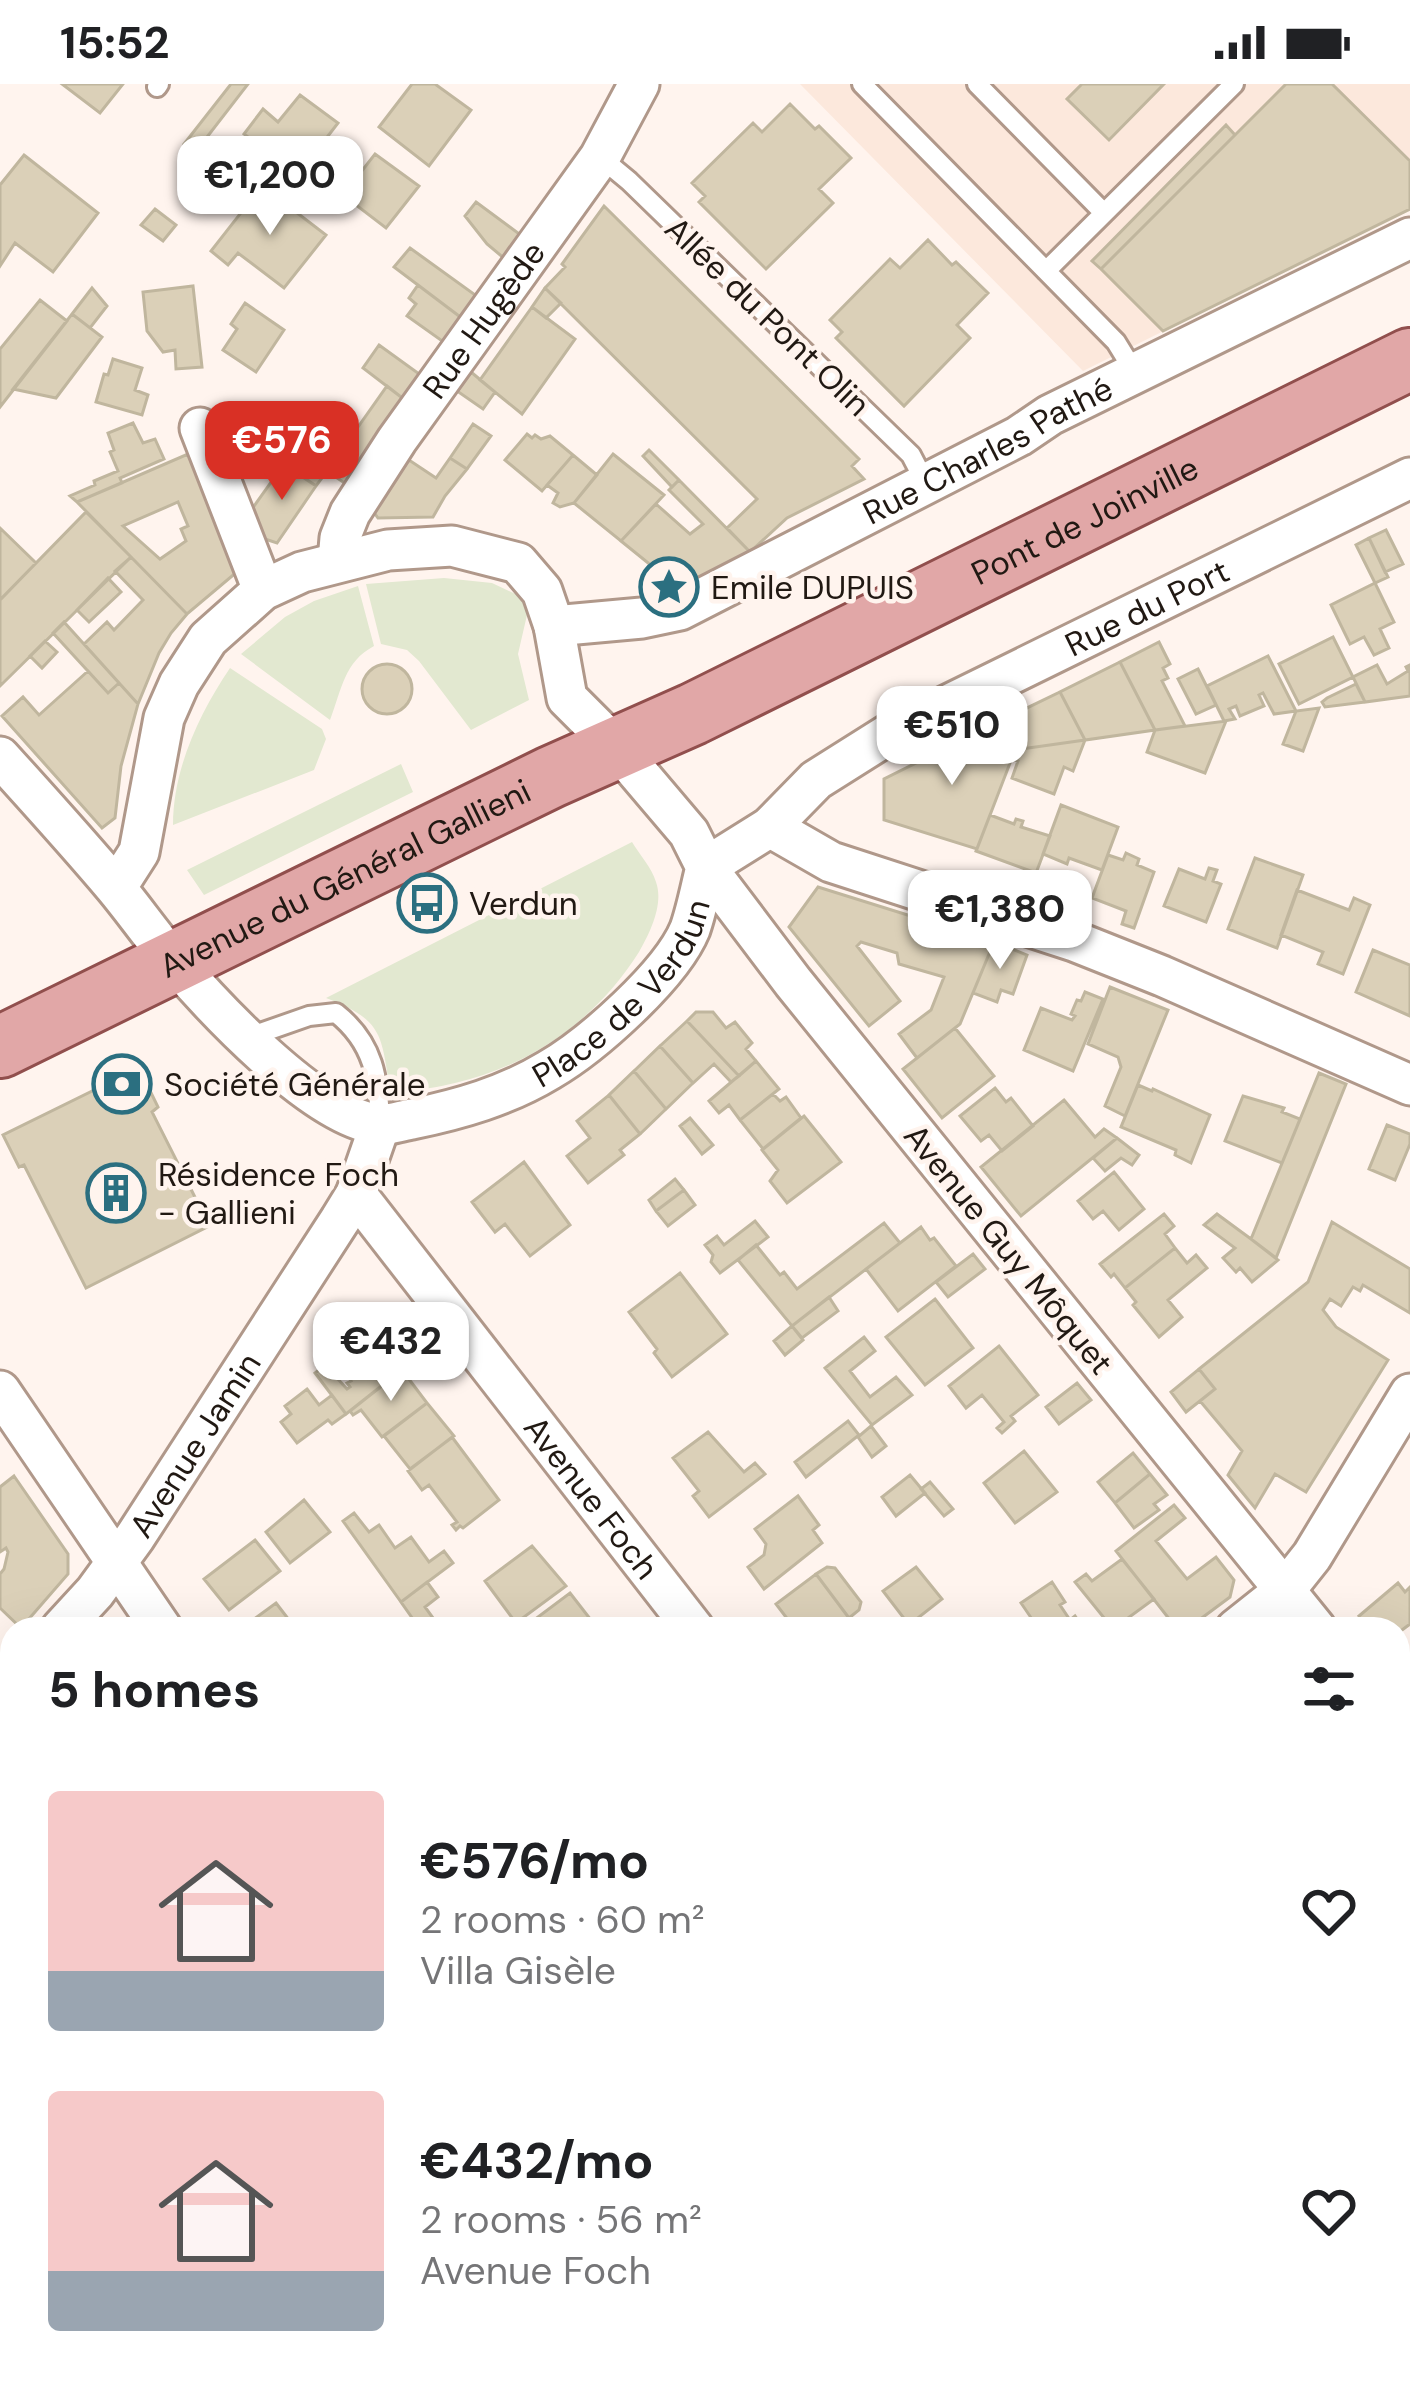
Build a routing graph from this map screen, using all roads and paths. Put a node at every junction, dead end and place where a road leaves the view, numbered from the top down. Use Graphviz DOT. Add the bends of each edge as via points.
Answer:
graph roads {
  1 [pos="640,84"];
  2 [pos="862,84"];
  3 [pos="977,84"];
  4 [pos="1234,84"];
  5 [pos="600,157"];
  6 [pos="1104,213"];
  7 [pos="1410,238"];
  8 [pos="1046,271"];
  9 [pos="1410,359"];
  10 [pos="1135,373"];
  11 [pos="200,428"];
  12 [pos="1410,478"];
  13 [pos="926,484"];
  14 [pos="338,560"];
  15 [pos="263,590"];
  16 [pos="554,626"];
  17 [pos="694,714"];
  18 [pos="616,747"];
  19 [pos="0,757"];
  20 [pos="770,827"];
  21 [pos="706,867"];
  22 [pos="116,888"];
  23 [pos="173,961"];
  24 [pos="248,1037"];
  25 [pos="0,1047"];
  26 [pos="1410,1085"];
  27 [pos="380,1125"];
  28 [pos="356,1194"];
  29 [pos="0,1391"];
  30 [pos="1410,1394"];
  31 [pos="116,1561"];
  32 [pos="1285,1589"];
  33 [pos="73,1617"];
  34 [pos="154,1617"];
  35 [pos="685,1617"];
  36 [pos="1251,1617"];
  37 [pos="1307,1617"];
  1 -- 5 [label="street, Rue Hugède"];
  2 -- 8 [label="lane"];
  3 -- 6 [label="lane"];
  4 -- 6 [label="lane"];
  5 -- 13 [label="lane, Allée du Pont Olin" via="911,454"];
  5 -- 14 [label="street, Rue Hugède" via="397,440 350,513"];
  6 -- 8 [label="lane"];
  7 -- 10 [label="street, Rue Charles Pathé"];
  8 -- 10 [label="lane" via="1116,342"];
  9 -- 17 [label="main road, Pont de Joinville"];
  10 -- 13 [label="street, Rue Charles Pathé"];
  11 -- 15 [label="street"];
  12 -- 20 [label="street, Rue du Port" via="889,734 816,780"];
  13 -- 16 [label="street, Rue Charles Pathé" via="680,610"];
  14 -- 15 [label="street, Place de Verdun"];
  14 -- 16 [label="street, Place de Verdun" via="452,546 518,562 542,591"];
  15 -- 22 [label="street, Place de Verdun" via="208,639 178,684 139,852"];
  16 -- 18 [label="street, Place de Verdun" via="567,698"];
  17 -- 18 [label="main road, Avenue du Général Gallieni"];
  18 -- 21 [label="street, Place de Verdun" via="688,832"];
  18 -- 23 [label="main road, Avenue du Général Gallieni"];
  19 -- 22 [label="street"];
  20 -- 21 [label="street, Rue du Port"];
  20 -- 26 [label="street" via="831,862 1074,940"];
  21 -- 27 [label="street, Place de Verdun" via="676,950 592,1040 509,1091"];
  21 -- 32 [label="street, Avenue Guy Môquet"];
  22 -- 23 [label="street"];
  23 -- 24 [label="street"];
  23 -- 25 [label="main road, Avenue du Général Gallieni"];
  24 -- 27 [label="street" via="322,1100"];
  24 -- 27 [label="lane" via="336,1013 364,1041"];
  27 -- 28 [label="street, Avenue Jamin"];
  28 -- 31 [label="street, Avenue Jamin"];
  28 -- 35 [label="street, Avenue Foch"];
  29 -- 31 [label="street"];
  30 -- 32 [label="street"];
  31 -- 33 [label="street, Avenue Jamin"];
  31 -- 34 [label="street"];
  32 -- 36 [label="street"];
  32 -- 37 [label="street, Avenue Guy Môquet"];
}
